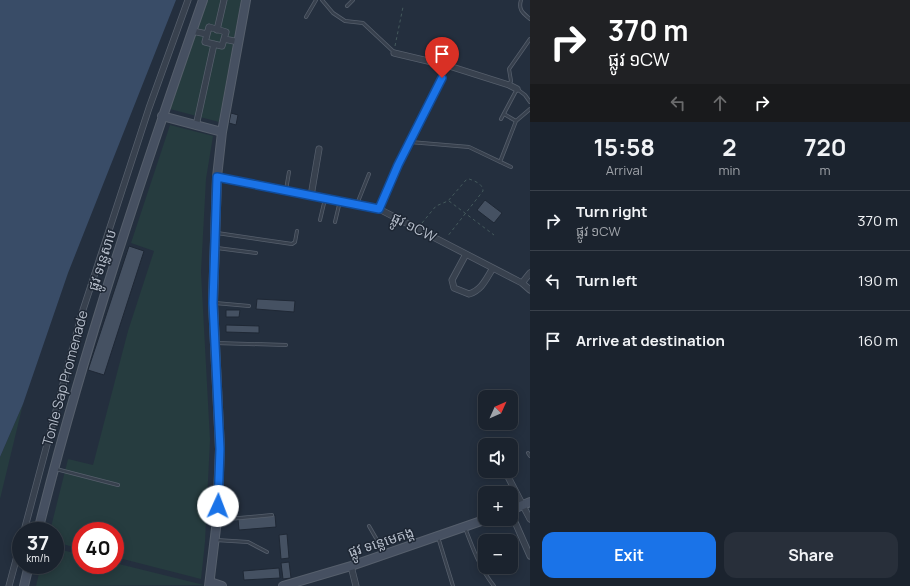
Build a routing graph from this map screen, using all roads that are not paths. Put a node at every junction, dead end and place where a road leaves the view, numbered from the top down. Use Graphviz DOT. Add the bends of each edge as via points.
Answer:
graph roads {
  1 [pos="188,0"];
  2 [pos="203,0"];
  3 [pos="224,0"];
  4 [pos="246,0"];
  5 [pos="316,0"];
  6 [pos="322,0"];
  7 [pos="353,0"];
  8 [pos="521,0"];
  9 [pos="347,6"];
  10 [pos="306,17"];
  11 [pos="530,19"];
  12 [pos="217,30"];
  13 [pos="192,31"];
  14 [pos="207,34"];
  15 [pos="224,39"];
  16 [pos="530,39"];
  17 [pos="239,42"];
  18 [pos="214,44"];
  19 [pos="394,53"];
  20 [pos="449,66"];
  21 [pos="510,85"];
  22 [pos="517,89"];
  23 [pos="530,102"];
  24 [pos="530,109"];
  25 [pos="504,114"];
  26 [pos="162,116"];
  27 [pos="501,120"];
  28 [pos="516,121"];
  29 [pos="196,126"];
  30 [pos="222,132"];
  31 [pos="410,142"];
  32 [pos="319,149"];
  33 [pos="500,162"];
  34 [pos="511,167"];
  35 [pos="289,172"];
  36 [pos="369,174"];
  37 [pos="217,177"];
  38 [pos="286,190"];
  39 [pos="311,196"];
  40 [pos="325,198"];
  41 [pos="340,200"];
  42 [pos="357,204"];
  43 [pos="379,209"];
  44 [pos="320,220"];
  45 [pos="335,222"];
  46 [pos="297,231"];
  47 [pos="214,232"];
  48 [pos="215,248"];
  49 [pos="256,253"];
  50 [pos="466,254"];
  51 [pos="493,268"];
  52 [pos="530,273"];
  53 [pos="522,283"];
  54 [pos="530,290"];
  55 [pos="213,303"];
  56 [pos="250,306"];
  57 [pos="216,343"];
  58 [pos="286,345"];
  59 [pos="54,468"];
  60 [pos="508,478"];
  61 [pos="118,485"];
  62 [pos="530,502"];
  63 [pos="522,506"];
  64 [pos="518,507"];
  65 [pos="272,515"];
  66 [pos="530,519"];
  67 [pos="217,520"];
  68 [pos="26,522"];
  69 [pos="40,522"];
  70 [pos="478,522"];
  71 [pos="369,526"];
  72 [pos="517,526"];
  73 [pos="465,527"];
  74 [pos="438,537"];
  75 [pos="215,540"];
  76 [pos="267,552"];
  77 [pos="385,554"];
  78 [pos="530,556"];
  79 [pos="351,566"];
  80 [pos="12,574"];
  81 [pos="27,574"];
  82 [pos="209,584"];
  83 [pos="9,586"];
  84 [pos="24,586"];
  85 [pos="222,586"];
  86 [pos="283,586"];
  87 [pos="356,586"];
  88 [pos="454,586"];
  89 [pos="494,586"];
  1 -- 68 [label="street, Tonle Sap Promenade" via="149,108 82,313"];
  2 -- 13 [label="street, ផ្លូវ ទន្លេសាប"];
  3 -- 12 [label="street"];
  4 -- 17 [label="street"];
  5 -- 10 [label="lane"];
  6 -- 19 [label="lane" via="333,13 345,21 363,23"];
  7 -- 9 [label="lane"];
  8 -- 11 [label="lane" via="521,11"];
  12 -- 14 [label="street" via="209,27"];
  12 -- 15 [label="street" via="226,32"];
  13 -- 14 [label="street"];
  13 -- 26 [label="street, ផ្លូវ ទន្លេសាប"];
  14 -- 18 [label="street" via="205,42"];
  15 -- 17 [label="street"];
  15 -- 18 [label="street" via="222,46"];
  16 -- 21 [label="lane" via="509,69"];
  17 -- 30 [label="street"];
  18 -- 29 [label="street"];
  19 -- 20 [label="street"];
  20 -- 21 [label="street"];
  20 -- 31 [label="lane"];
  21 -- 22 [label="street"];
  22 -- 23 [label="lane"];
  22 -- 25 [label="lane"];
  24 -- 28 [label="lane"];
  25 -- 27 [label="lane"];
  25 -- 28 [label="lane"];
  26 -- 29 [label="street"];
  26 -- 59 [label="street, ផ្លូវ ទន្លេសាប" via="96,320"];
  28 -- 33 [label="lane"];
  29 -- 30 [label="street"];
  30 -- 37 [label="street"];
  31 -- 33 [label="lane" via="469,147"];
  31 -- 43 [label="lane"];
  32 -- 39 [label="street"];
  33 -- 34 [label="lane"];
  35 -- 38 [label="lane"];
  36 -- 42 [label="lane"];
  37 -- 38 [label="street, ផ្លូវ ១CW"];
  37 -- 47 [label="street"];
  38 -- 39 [label="street, ផ្លូវ ១CW"];
  39 -- 40 [label="street, ផ្លូវ ១CW"];
  40 -- 41 [label="street, ផ្លូវ ១CW"];
  40 -- 44 [label="lane"];
  41 -- 42 [label="street, ផ្លូវ ១CW"];
  41 -- 45 [label="lane"];
  42 -- 43 [label="street, ផ្លូវ ១CW"];
  43 -- 50 [label="street, ផ្លូវ ១CW"];
  46 -- 47 [label="lane" via="295,242 292,244"];
  47 -- 48 [label="street"];
  48 -- 49 [label="lane"];
  48 -- 55 [label="street"];
  50 -- 51 [label="street, ផ្លូវ ១CW"];
  50 -- 51 [label="street" via="452,280 454,288 469,294 475,292"];
  51 -- 53 [label="street, ផ្លូវ ១CW"];
  52 -- 53 [label="street"];
  53 -- 54 [label="street, ផ្លូវ ១CW"];
  55 -- 56 [label="lane"];
  55 -- 57 [label="street"];
  57 -- 58 [label="lane"];
  57 -- 67 [label="street" via="220,449"];
  59 -- 61 [label="lane"];
  59 -- 69 [label="street, ផ្លូវ ទន្លេសាប"];
  60 -- 63 [label="street"];
  62 -- 63 [label="street"];
  63 -- 64 [label="street"];
  63 -- 66 [label="street"];
  65 -- 67 [label="lane"];
  67 -- 75 [label="street"];
  70 -- 73 [label="street, ផ្លូវ ទន្លេមេគង្គ"];
  71 -- 77 [label="lane"];
  72 -- 78 [label="street"];
  73 -- 74 [label="street, ផ្លូវ ទន្លេមេគង្គ"];
  73 -- 89 [label="lane" via="475,553"];
  74 -- 77 [label="street, ផ្លូវ ទន្លេមេគង្គ"];
  74 -- 88 [label="lane"];
  75 -- 76 [label="lane" via="248,542"];
  75 -- 82 [label="street"];
  77 -- 79 [label="street, ផ្លូវ ទន្លេមេគង្គ"];
  79 -- 86 [label="street, ផ្លូវ ទន្លេមេគង្គ"];
  79 -- 87 [label="street"];
  80 -- 83 [label="street"];
  81 -- 84 [label="street"];
  82 -- 85 [label="street"];
}
